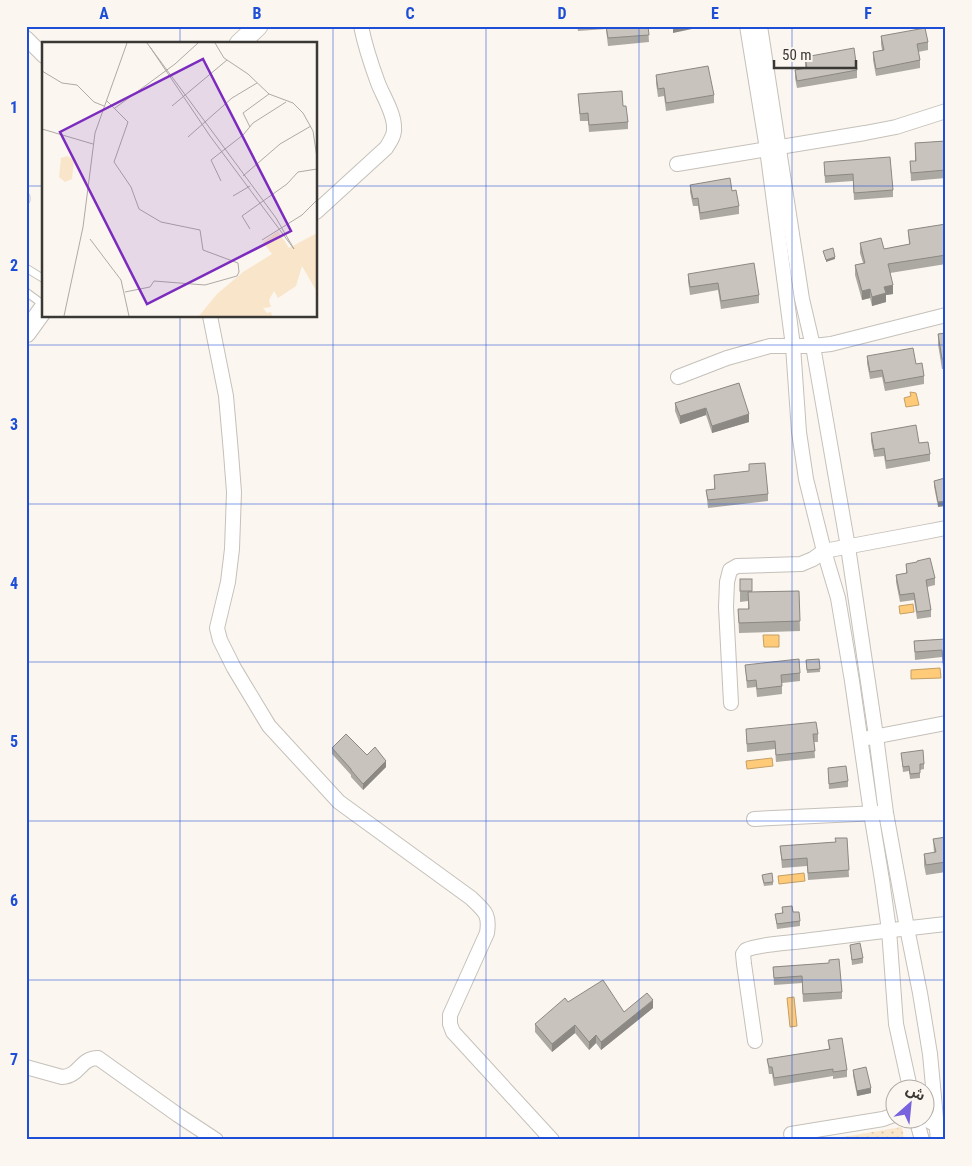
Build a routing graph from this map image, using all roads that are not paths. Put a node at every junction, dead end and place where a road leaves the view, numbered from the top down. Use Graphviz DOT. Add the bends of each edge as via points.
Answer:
graph roads {
  1 [pos="258,26"];
  2 [pos="362,26"];
  3 [pos="748,26"];
  4 [pos="760,26"];
  5 [pos="26,38"];
  6 [pos="241,42"];
  7 [pos="42,54"];
  8 [pos="946,111"];
  9 [pos="773,148"];
  10 [pos="677,164"];
  11 [pos="318,210"];
  12 [pos="26,268"];
  13 [pos="42,278"];
  14 [pos="26,292"];
  15 [pos="42,304"];
  16 [pos="42,309"];
  17 [pos="946,315"];
  18 [pos="210,318"];
  19 [pos="26,333"];
  20 [pos="793,346"];
  21 [pos="813,346"];
  22 [pos="678,377"];
  23 [pos="946,528"];
  24 [pos="848,547"];
  25 [pos="824,551"];
  26 [pos="731,703"];
  27 [pos="946,722"];
  28 [pos="876,736"];
  29 [pos="860,739"];
  30 [pos="886,812"];
  31 [pos="870,813"];
  32 [pos="754,819"];
  33 [pos="946,924"];
  34 [pos="907,928"];
  35 [pos="889,930"];
  36 [pos="755,1041"];
  37 [pos="26,1067"];
  38 [pos="908,1078"];
  39 [pos="884,1118"];
  40 [pos="935,1123"];
  41 [pos="791,1134"];
  42 [pos="216,1140"];
  43 [pos="552,1140"];
  44 [pos="938,1140"];
  1 -- 6 [label="main road"];
  2 -- 11 [label="street" via="366,50 391,114 393,134 386,148"];
  3 -- 9 [label="street"];
  4 -- 9 [label="street"];
  5 -- 7 [label="street"];
  8 -- 9 [label="street" via="896,127"];
  9 -- 10 [label="street"];
  9 -- 20 [label="street"];
  9 -- 21 [label="street"];
  12 -- 13 [label="lane"];
  14 -- 15 [label="lane"];
  16 -- 19 [label="main road"];
  17 -- 21 [label="street"];
  18 -- 43 [label="street" via="226,396 234,492 228,582 217,628 220,640 269,726 339,802 486,912 487,933 450,1015 450,1024 453,1032"];
  20 -- 21 [label="street"];
  20 -- 22 [label="street" via="770,346"];
  20 -- 25 [label="street" via="806,479"];
  21 -- 24 [label="street"];
  23 -- 24 [label="street"];
  24 -- 25 [label="street"];
  24 -- 28 [label="street"];
  25 -- 26 [label="street" via="801,564 737,566 730,570 726,607"];
  25 -- 29 [label="street" via="838,598"];
  27 -- 28 [label="street"];
  28 -- 29 [label="street"];
  28 -- 30 [label="street"];
  29 -- 31 [label="street"];
  30 -- 31 [label="street"];
  30 -- 34 [label="street"];
  31 -- 32 [label="street"];
  31 -- 35 [label="street"];
  33 -- 34 [label="street"];
  34 -- 35 [label="street"];
  34 -- 40 [label="street" via="930,1054"];
  35 -- 36 [label="street" via="753,947 744,951"];
  35 -- 38 [label="street" via="896,1024"];
  37 -- 42 [label="street" via="66,1077 86,1061 98,1058"];
  39 -- 41 [label="street"];
  40 -- 44 [label="street"];
}
